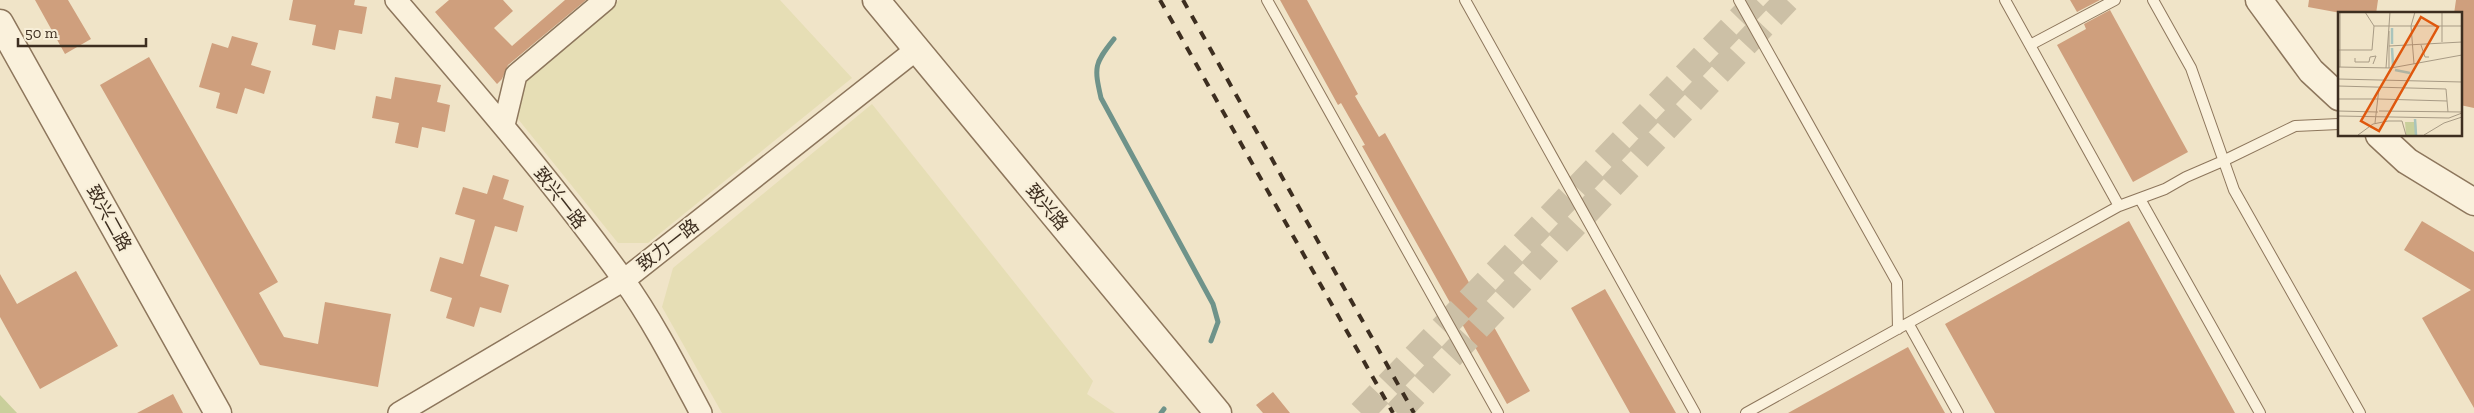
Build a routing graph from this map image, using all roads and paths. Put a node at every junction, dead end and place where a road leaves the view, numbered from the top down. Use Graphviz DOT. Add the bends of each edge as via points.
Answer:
graph roads {
  1 [pos="396,0"];
  2 [pos="605,0"];
  3 [pos="876,0"];
  4 [pos="1267,0"];
  5 [pos="1465,0"];
  6 [pos="1739,0"];
  7 [pos="2005,0"];
  8 [pos="2115,0"];
  9 [pos="2153,0"];
  10 [pos="2258,0"];
  11 [pos="0,23"];
  12 [pos="2030,45"];
  13 [pos="917,49"];
  14 [pos="2338,96"];
  15 [pos="2338,124"];
  16 [pos="504,125"];
  17 [pos="2380,136"];
  18 [pos="2223,162"];
  19 [pos="2140,199"];
  20 [pos="2474,202"];
  21 [pos="2119,206"];
  22 [pos="624,280"];
  23 [pos="1908,323"];
  24 [pos="1898,328"];
  25 [pos="218,413"];
  26 [pos="399,413"];
  27 [pos="701,413"];
  28 [pos="1218,413"];
  29 [pos="1498,413"];
  30 [pos="1695,413"];
  31 [pos="1746,413"];
  32 [pos="1958,413"];
  33 [pos="2260,413"];
  34 [pos="2360,413"];
  1 -- 16 [label="street, 致兴一路"];
  2 -- 16 [label="street" via="516,75"];
  3 -- 13 [label="street, 致兴路"];
  4 -- 29 [label="lane"];
  5 -- 30 [label="lane"];
  6 -- 24 [label="lane" via="1897,282"];
  7 -- 12 [label="lane"];
  8 -- 12 [label="lane"];
  9 -- 18 [label="lane" via="2191,68"];
  10 -- 14 [label="street" via="2311,71"];
  11 -- 25 [label="street, 致兴二路"];
  12 -- 21 [label="lane"];
  13 -- 22 [label="street, 致力一路"];
  13 -- 28 [label="street, 致兴路"];
  15 -- 18 [label="lane" via="2295,126"];
  16 -- 22 [label="street, 致兴一路"];
  17 -- 20 [label="street" via="2407,161"];
  18 -- 19 [label="lane"];
  18 -- 34 [label="lane" via="2234,190"];
  19 -- 21 [label="lane"];
  19 -- 33 [label="lane"];
  21 -- 23 [label="lane"];
  22 -- 26 [label="street, 致力一路"];
  22 -- 27 [label="street, 致兴一路"];
  23 -- 24 [label="lane"];
  23 -- 32 [label="lane"];
  24 -- 31 [label="lane"];
}
